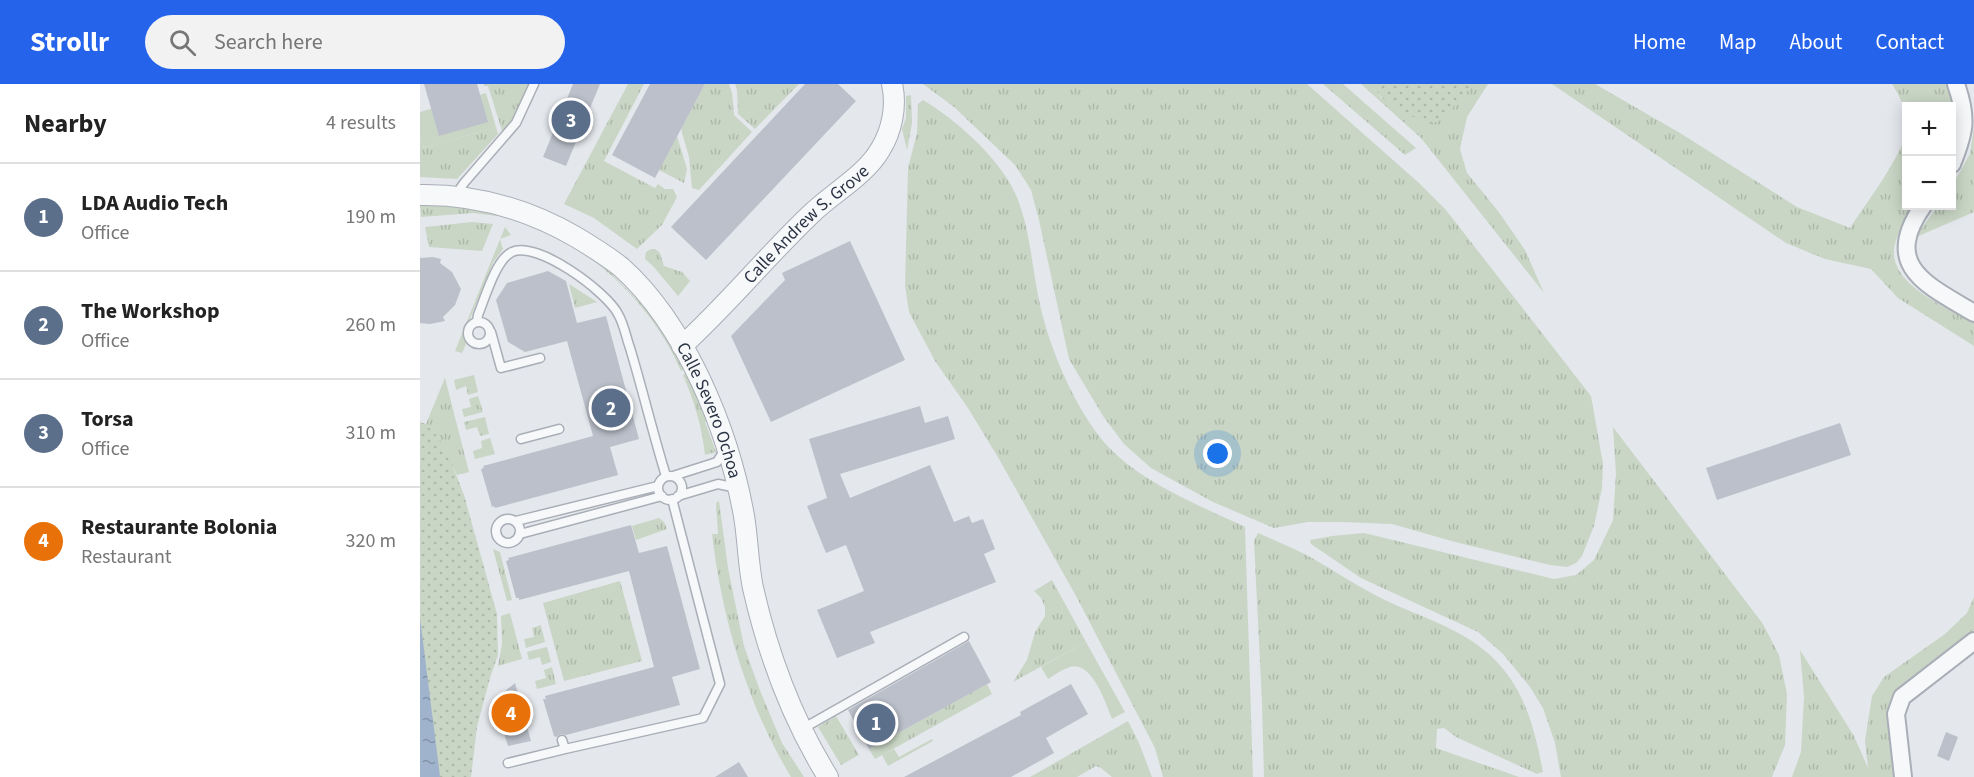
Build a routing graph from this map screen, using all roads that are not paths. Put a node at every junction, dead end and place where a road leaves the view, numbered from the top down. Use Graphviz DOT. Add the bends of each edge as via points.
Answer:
graph roads {
  1 [pos="534,84"];
  2 [pos="892,84"];
  3 [pos="1956,84"];
  4 [pos="1955,156"];
  5 [pos="420,195"];
  6 [pos="454,197"];
  7 [pos="1920,210"];
  8 [pos="1974,313"];
  9 [pos="477,321"];
  10 [pos="491,332"];
  11 [pos="682,346"];
  12 [pos="540,358"];
  13 [pos="560,429"];
  14 [pos="521,439"];
  15 [pos="727,446"];
  16 [pos="669,476"];
  17 [pos="658,486"];
  18 [pos="737,488"];
  19 [pos="662,496"];
  20 [pos="675,498"];
  21 [pos="516,521"];
  22 [pos="520,534"];
  23 [pos="963,637"];
  24 [pos="1974,641"];
  25 [pos="802,730"];
  26 [pos="508,763"];
  27 [pos="828,777"];
  28 [pos="1903,777"];
  1 -- 6 [label="lane" via="516,123"];
  2 -- 11 [label="street, Calle Andrew S. Grove" via="894,111 889,132 868,167 821,204"];
  3 -- 4 [label="street" via="1962,102 1964,134"];
  5 -- 6 [label="street, Calle Severo Ochoa"];
  6 -- 11 [label="street, Calle Severo Ochoa" via="524,212 591,246 621,268 652,302"];
  7 -- 8 [label="street" via="1906,245 1910,265 1931,287"];
  9 -- 10 [label="lane" via="488,325"];
  9 -- 10 [label="lane" via="468,331 471,341 481,344"];
  9 -- 16 [label="lane" via="501,261 513,251 538,253 592,285 618,313"];
  10 -- 12 [label="lane" via="501,368"];
  11 -- 15 [label="street, Calle Severo Ochoa" via="714,409"];
  13 -- 14 [label="lane"];
  15 -- 16 [label="lane" via="717,462"];
  15 -- 18 [label="street, Calle Severo Ochoa"];
  16 -- 17 [label="lane"];
  16 -- 20 [label="lane" via="682,485"];
  17 -- 19 [label="lane"];
  17 -- 21 [label="lane"];
  18 -- 20 [label="lane" via="718,484"];
  18 -- 25 [label="street, Calle Severo Ochoa" via="752,586 776,672"];
  19 -- 20 [label="lane"];
  19 -- 22 [label="lane"];
  20 -- 26 [label="lane" via="720,684 703,718 564,745"];
  21 -- 22 [label="lane"];
  21 -- 22 [label="lane" via="501,521 496,534 508,543"];
  23 -- 25 [label="lane"];
  24 -- 28 [label="street" via="1902,697 1896,714"];
  25 -- 27 [label="street, Calle Severo Ochoa"];
}
